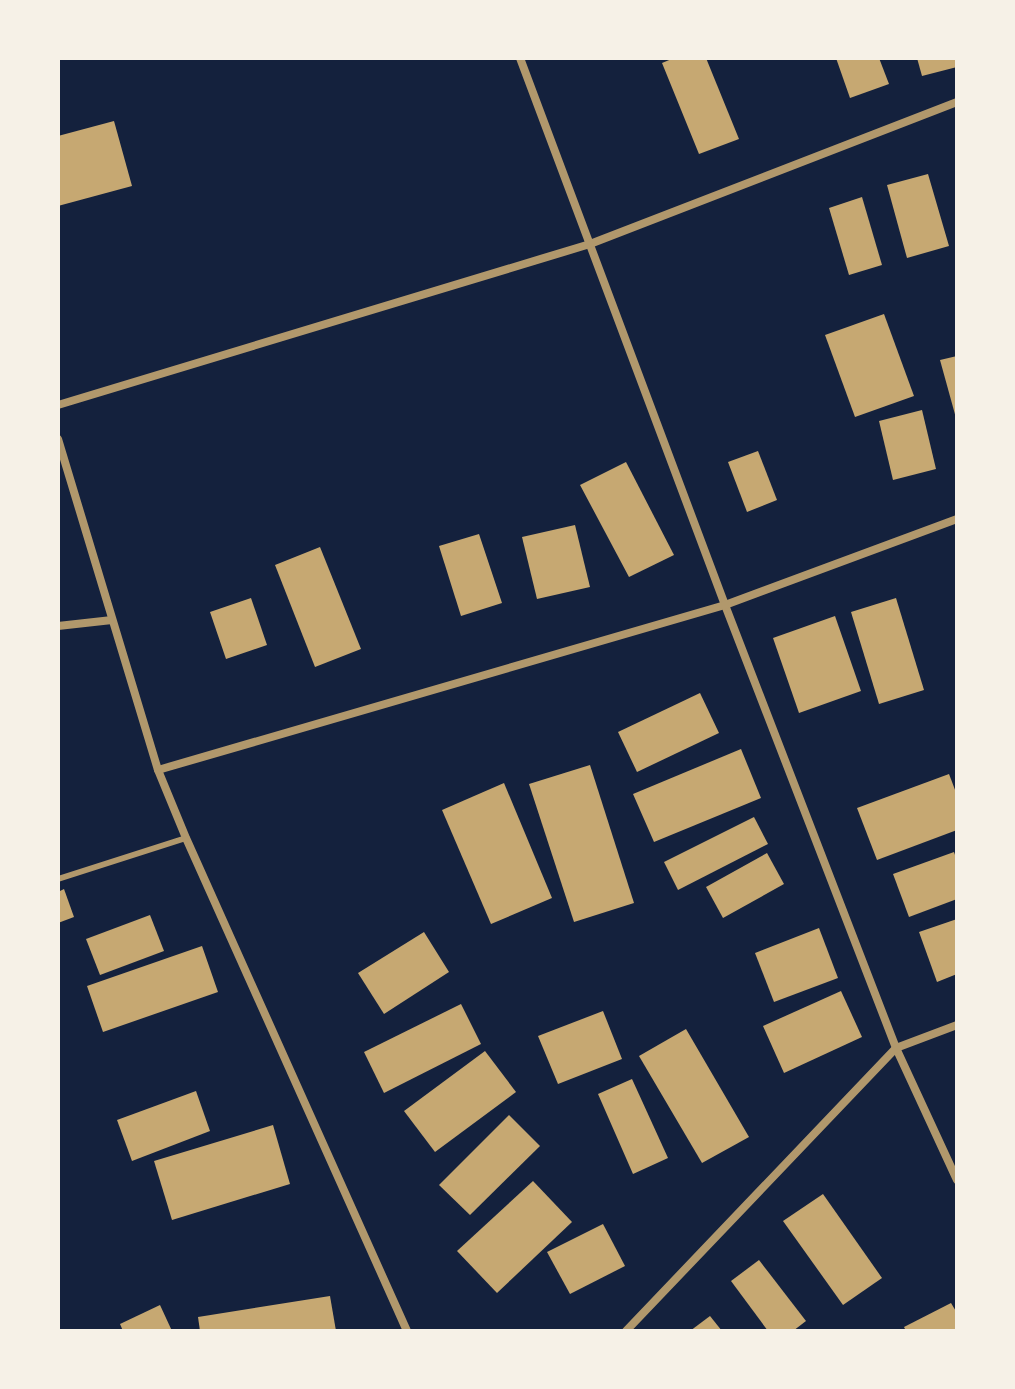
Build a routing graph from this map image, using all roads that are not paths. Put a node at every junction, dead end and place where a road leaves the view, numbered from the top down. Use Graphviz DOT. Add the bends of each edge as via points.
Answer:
graph roads {
  1 [pos="520,58"];
  2 [pos="957,102"];
  3 [pos="590,244"];
  4 [pos="58,405"];
  5 [pos="58,439"];
  6 [pos="957,519"];
  7 [pos="725,605"];
  8 [pos="112,620"];
  9 [pos="58,626"];
  10 [pos="158,770"];
  11 [pos="186,838"];
  12 [pos="58,879"];
  13 [pos="957,1025"];
  14 [pos="896,1048"];
  15 [pos="957,1180"];
  16 [pos="407,1331"];
  17 [pos="626,1331"];
  1 -- 3 [label="street"];
  2 -- 3 [label="street"];
  3 -- 4 [label="street"];
  3 -- 7 [label="street"];
  5 -- 8 [label="street"];
  6 -- 7 [label="street"];
  7 -- 10 [label="street"];
  7 -- 14 [label="street"];
  8 -- 9 [label="street"];
  8 -- 10 [label="street"];
  10 -- 11 [label="street"];
  11 -- 12 [label="lane"];
  11 -- 16 [label="street"];
  13 -- 14 [label="street"];
  14 -- 15 [label="street"];
  14 -- 17 [label="street"];
}
